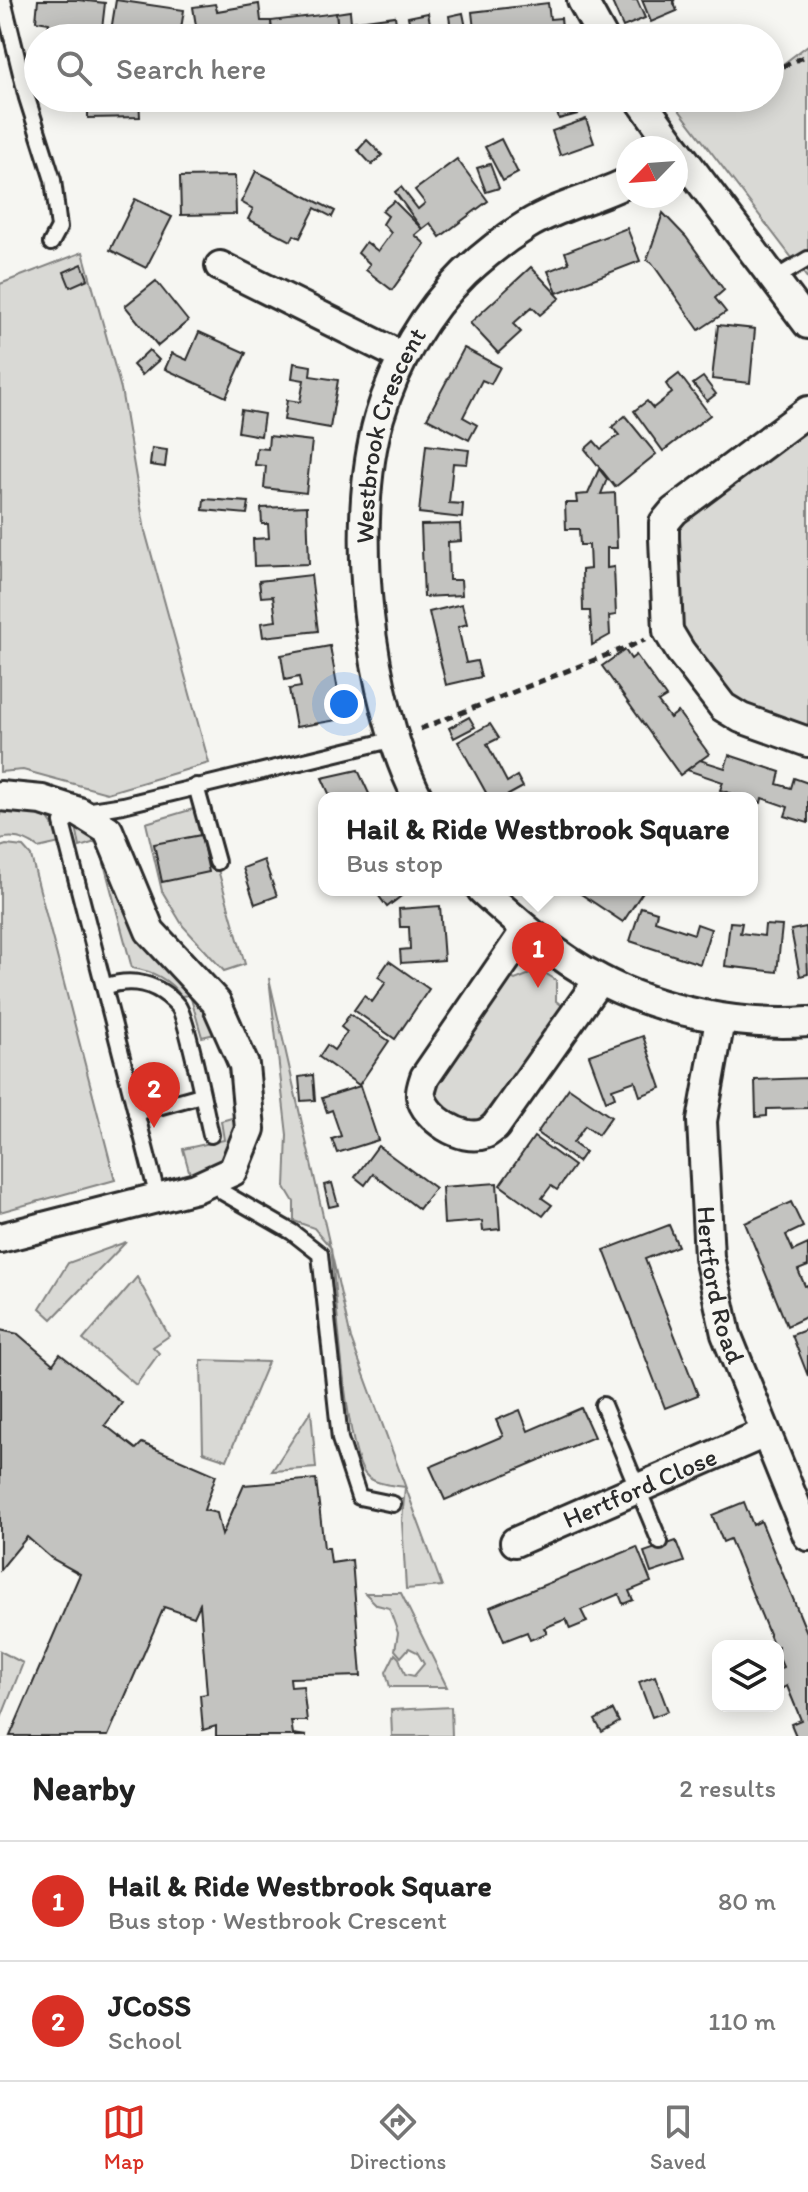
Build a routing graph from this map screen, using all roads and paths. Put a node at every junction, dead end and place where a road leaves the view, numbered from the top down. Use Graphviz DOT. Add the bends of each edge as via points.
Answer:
graph roads {
  1 [pos="3,0"];
  2 [pos="582,0"];
  3 [pos="595,24"];
  4 [pos="808,55"];
  5 [pos="784,66"];
  6 [pos="24,84"];
  7 [pos="32,112"];
  8 [pos="649,112"];
  9 [pos="667,136"];
  10 [pos="688,165"];
  11 [pos="616,187"];
  12 [pos="51,243"];
  13 [pos="808,259"];
  14 [pos="220,266"];
  15 [pos="774,279"];
  16 [pos="808,324"];
  17 [pos="403,357"];
  18 [pos="808,411"];
  19 [pos="668,631"];
  20 [pos="395,739"];
  21 [pos="808,742"];
  22 [pos="196,786"];
  23 [pos="416,792"];
  24 [pos="0,796"];
  25 [pos="79,812"];
  26 [pos="217,862"];
  27 [pos="489,896"];
  28 [pos="526,930"];
  29 [pos="599,980"];
  30 [pos="104,987"];
  31 [pos="720,1020"];
  32 [pos="808,1022"];
  33 [pos="201,1095"];
  34 [pos="136,1113"];
  35 [pos="211,1135"];
  36 [pos="212,1181"];
  37 [pos="158,1198"];
  38 [pos="0,1238"];
  39 [pos="603,1405"];
  40 [pos="765,1433"];
  41 [pos="639,1488"];
  42 [pos="393,1504"];
  43 [pos="808,1536"];
  44 [pos="515,1542"];
  45 [pos="660,1542"];
  1 -- 6 [label="lane"];
  2 -- 3 [label="street"];
  4 -- 5 [label="path"];
  7 -- 12 [label="lane" via="53,180 59,228"];
  8 -- 9 [label="street"];
  10 -- 15 [label="street"];
  11 -- 17 [label="street, Westbrook Crescent" via="528,224 465,272 430,312"];
  13 -- 15 [label="lane"];
  14 -- 17 [label="street"];
  15 -- 16 [label="street"];
  17 -- 20 [label="street, Westbrook Crescent" via="379,418 365,553 368,615"];
  18 -- 19 [label="street" via="664,523"];
  19 -- 20 [label="path"];
  19 -- 21 [label="street" via="723,707"];
  20 -- 22 [label="lane"];
  20 -- 23 [label="street, Westbrook Crescent"];
  22 -- 25 [label="lane"];
  22 -- 26 [label="lane"];
  24 -- 25 [label="street" via="42,800"];
  25 -- 30 [label="lane" via="62,823"];
  25 -- 36 [label="street" via="108,830 150,931 216,1002 244,1065 250,1129 233,1171"];
  27 -- 28 [label="street"];
  28 -- 29 [label="street"];
  28 -- 29 [label="street" via="425,1077 420,1094 427,1110 443,1124 468,1135 483,1135 495,1127"];
  29 -- 31 [label="street"];
  30 -- 33 [label="lane" via="118,982 153,985 180,1008"];
  30 -- 34 [label="lane"];
  31 -- 32 [label="street"];
  31 -- 40 [label="street, Hertford Road" via="702,1121 709,1257 726,1334"];
  33 -- 34 [label="lane"];
  33 -- 35 [label="lane"];
  34 -- 37 [label="lane"];
  36 -- 37 [label="street"];
  36 -- 42 [label="lane" via="320,1254 340,1439 359,1497"];
  37 -- 38 [label="street"];
  39 -- 41 [label="lane"];
  40 -- 41 [label="street, Hertford Close"];
  40 -- 43 [label="street, Hertford Road"];
  41 -- 44 [label="street, Hertford Close"];
  41 -- 45 [label="lane"];
}
